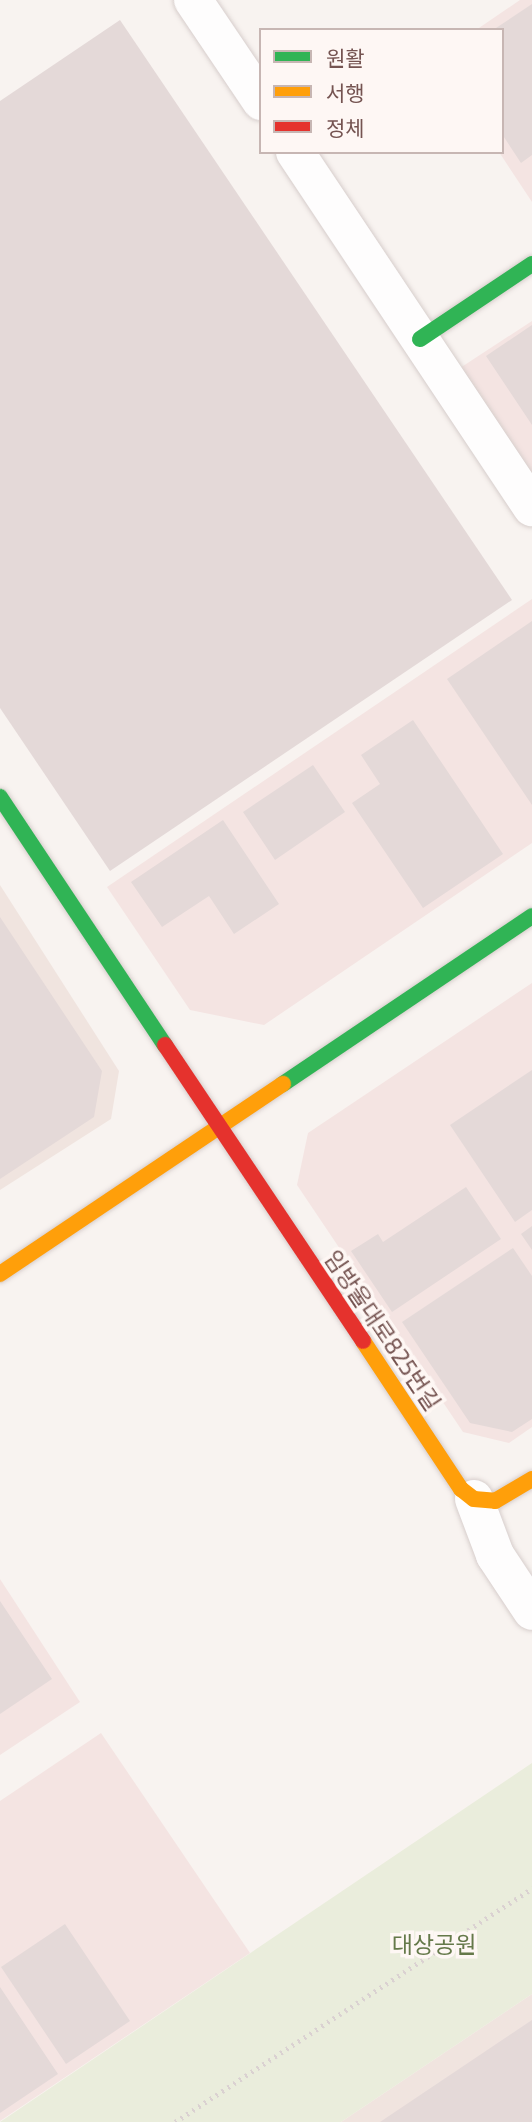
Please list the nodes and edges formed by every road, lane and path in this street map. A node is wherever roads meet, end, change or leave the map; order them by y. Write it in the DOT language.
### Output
graph roads {
  1 [pos="193,0"];
  2 [pos="259,98"];
  3 [pos="296,154"];
  4 [pos="532,264"];
  5 [pos="420,339"];
  6 [pos="532,506"];
  7 [pos="0,797"];
  8 [pos="532,916"];
  9 [pos="222,1128"];
  10 [pos="0,1274"];
  11 [pos="532,1479"];
  12 [pos="474,1499"];
  13 [pos="532,1611"];
  14 [pos="532,1888"];
  15 [pos="175,2122"];
  1 -- 2 [label="street"];
  3 -- 5 [label="street"];
  4 -- 5 [label="street"];
  5 -- 6 [label="street"];
  7 -- 9 [label="street, 임방울대로825번길"];
  8 -- 9 [label="street"];
  9 -- 10 [label="street"];
  9 -- 12 [label="street, 임방울대로825번길"];
  11 -- 12 [label="street"];
  12 -- 13 [label="street"];
  14 -- 15 [label="path"];
}
